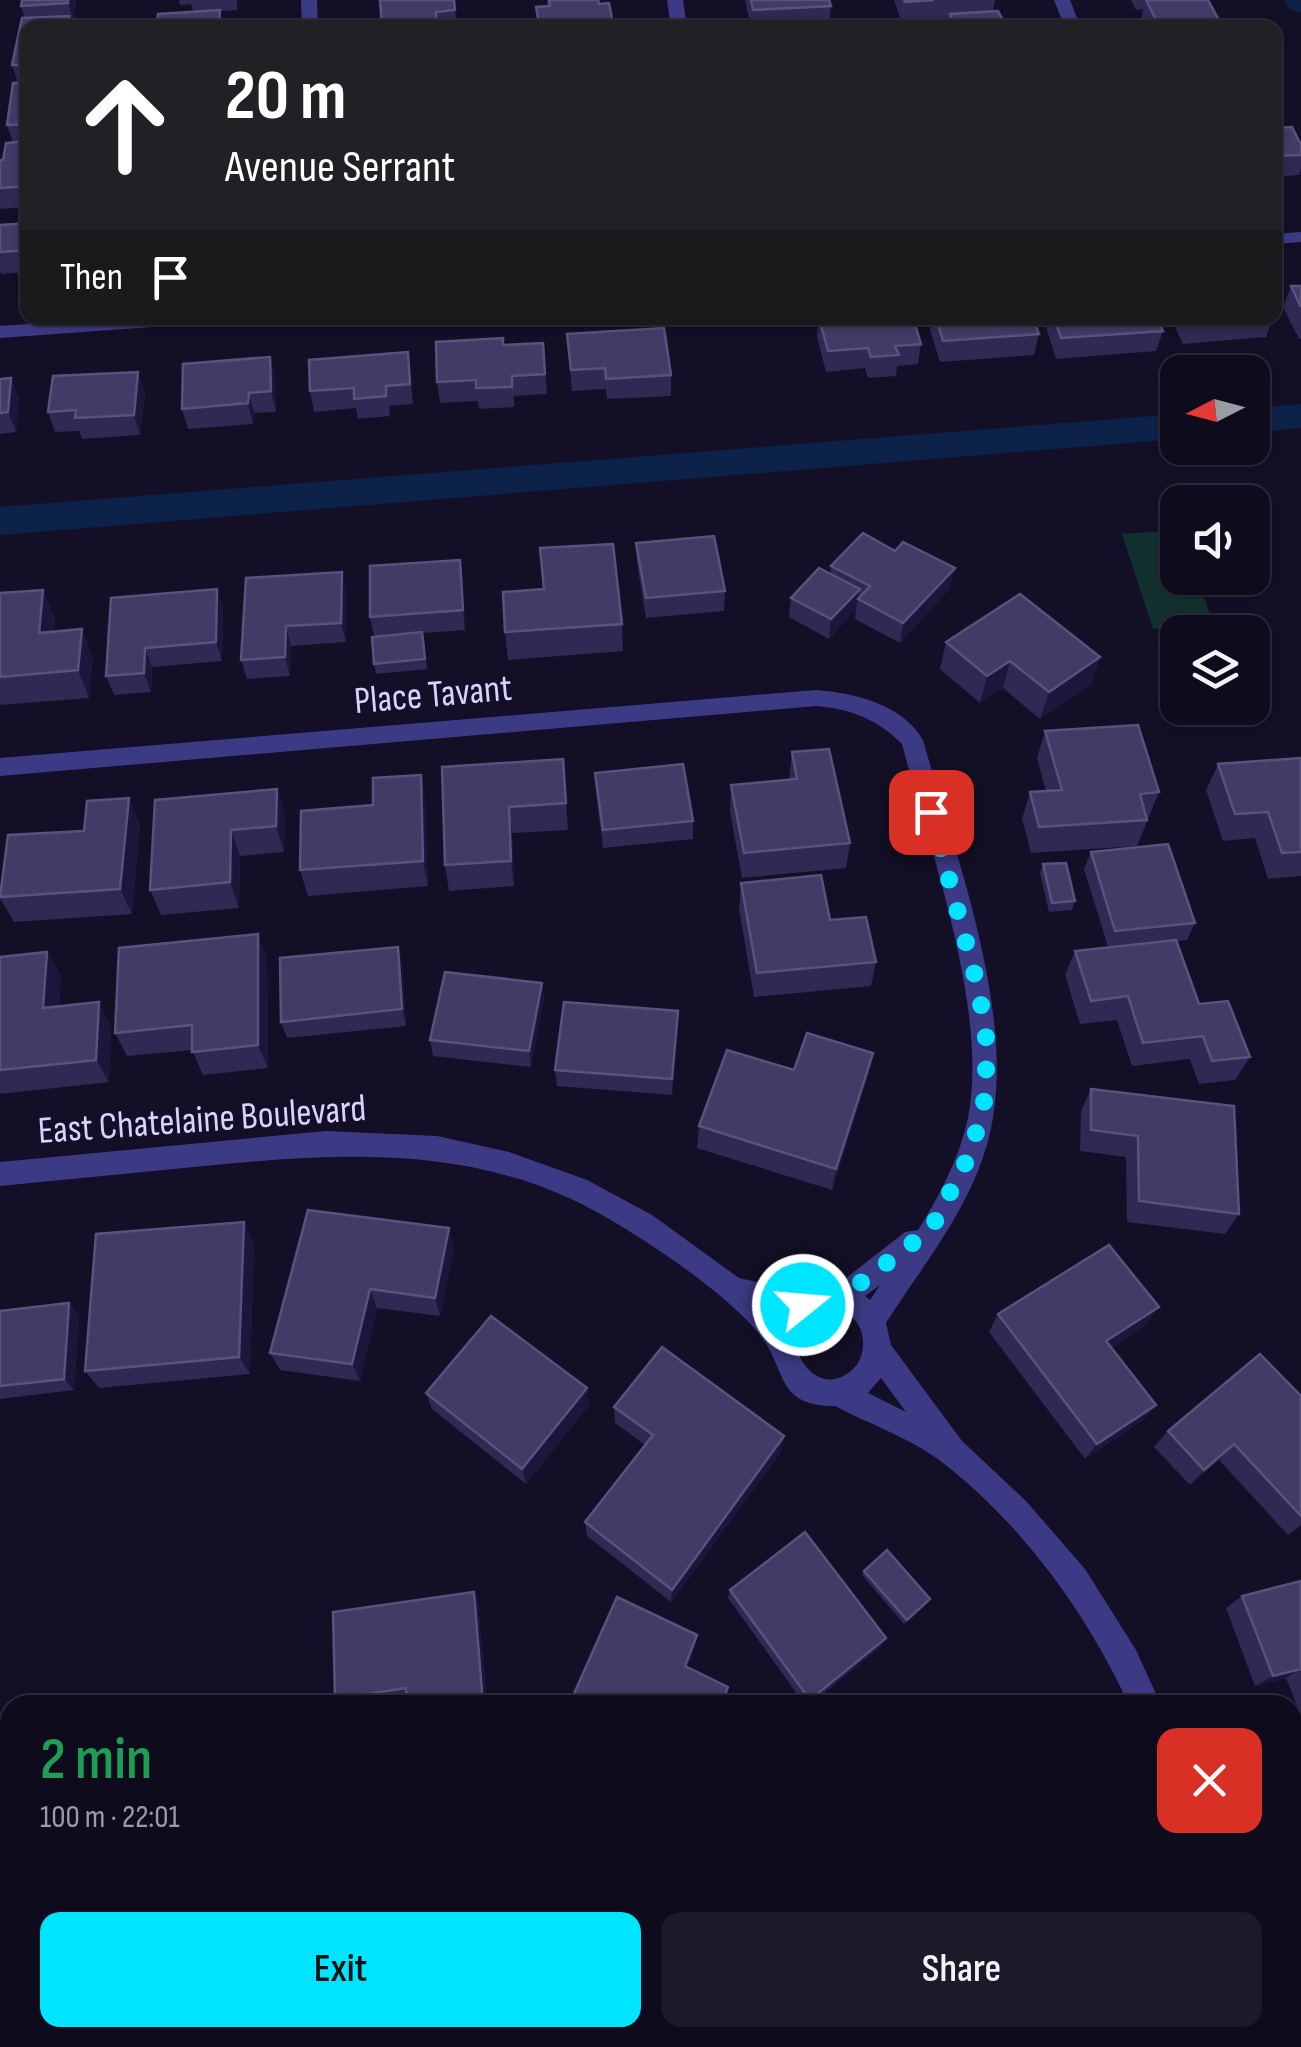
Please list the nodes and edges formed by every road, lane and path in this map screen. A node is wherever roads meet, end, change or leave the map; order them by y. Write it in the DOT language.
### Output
graph roads {
  1 [pos="97,325"];
  2 [pos="0,332"];
  3 [pos="0,767"];
  4 [pos="0,1174"];
  5 [pos="931,1229"];
  6 [pos="734,1290"];
  7 [pos="838,1300"];
  8 [pos="803,1305"];
  9 [pos="871,1322"];
  10 [pos="781,1341"];
  11 [pos="878,1352"];
  12 [pos="836,1392"];
  13 [pos="952,1451"];
  14 [pos="1140,1695"];
  1 -- 2 [label="street"];
  3 -- 5 [label="street, Place Tavant"];
  4 -- 6 [label="street, East Chatelaine Boulevard"];
  5 -- 7 [label="street"];
  5 -- 9 [label="street"];
  6 -- 8 [label="street, East Chatelaine Boulevard"];
  6 -- 10 [label="street, East Chatelaine Boulevard"];
  7 -- 8 [label="street"];
  7 -- 9 [label="street"];
  8 -- 10 [label="street"];
  9 -- 11 [label="street"];
  10 -- 12 [label="street"];
  11 -- 12 [label="street"];
  11 -- 13 [label="street"];
  12 -- 13 [label="street"];
  13 -- 14 [label="street"];
}
